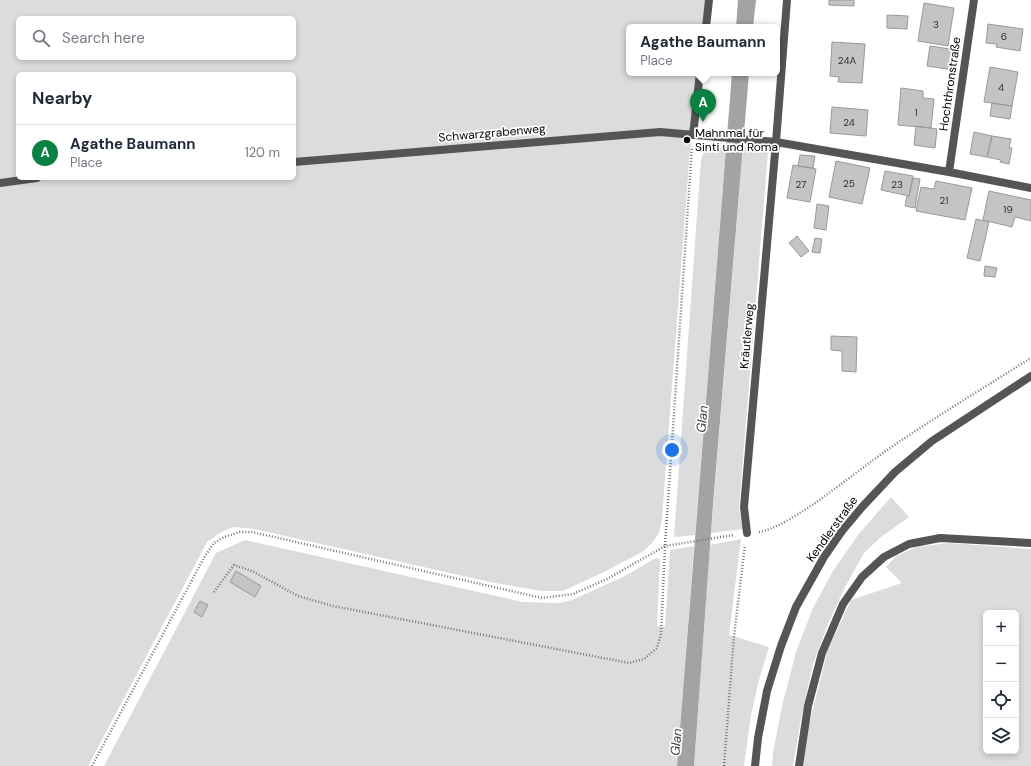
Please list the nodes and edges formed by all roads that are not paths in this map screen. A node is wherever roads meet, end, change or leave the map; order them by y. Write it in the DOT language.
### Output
graph roads {
  1 [pos="709,0"];
  2 [pos="787,0"];
  3 [pos="974,0"];
  4 [pos="706,24"];
  5 [pos="700,76"];
  6 [pos="693,135"];
  7 [pos="776,142"];
  8 [pos="296,162"];
  9 [pos="949,172"];
  10 [pos="22,180"];
  11 [pos="0,183"];
  12 [pos="1031,188"];
  13 [pos="1031,376"];
  14 [pos="747,533"];
  15 [pos="1031,544"];
  16 [pos="755,766"];
  17 [pos="799,766"];
  1 -- 4 [label="street"];
  2 -- 7 [label="street, Kräutlerweg"];
  3 -- 9 [label="street, Hochthronstraße"];
  5 -- 6 [label="street"];
  6 -- 7 [label="street, Schwarzgrabenweg"];
  6 -- 8 [label="street, Schwarzgrabenweg"];
  7 -- 9 [label="street"];
  7 -- 14 [label="street, Kräutlerweg"];
  9 -- 12 [label="street"];
  10 -- 11 [label="street"];
  13 -- 16 [label="street, Kendlerstraße"];
  15 -- 17 [label="street"];
}
